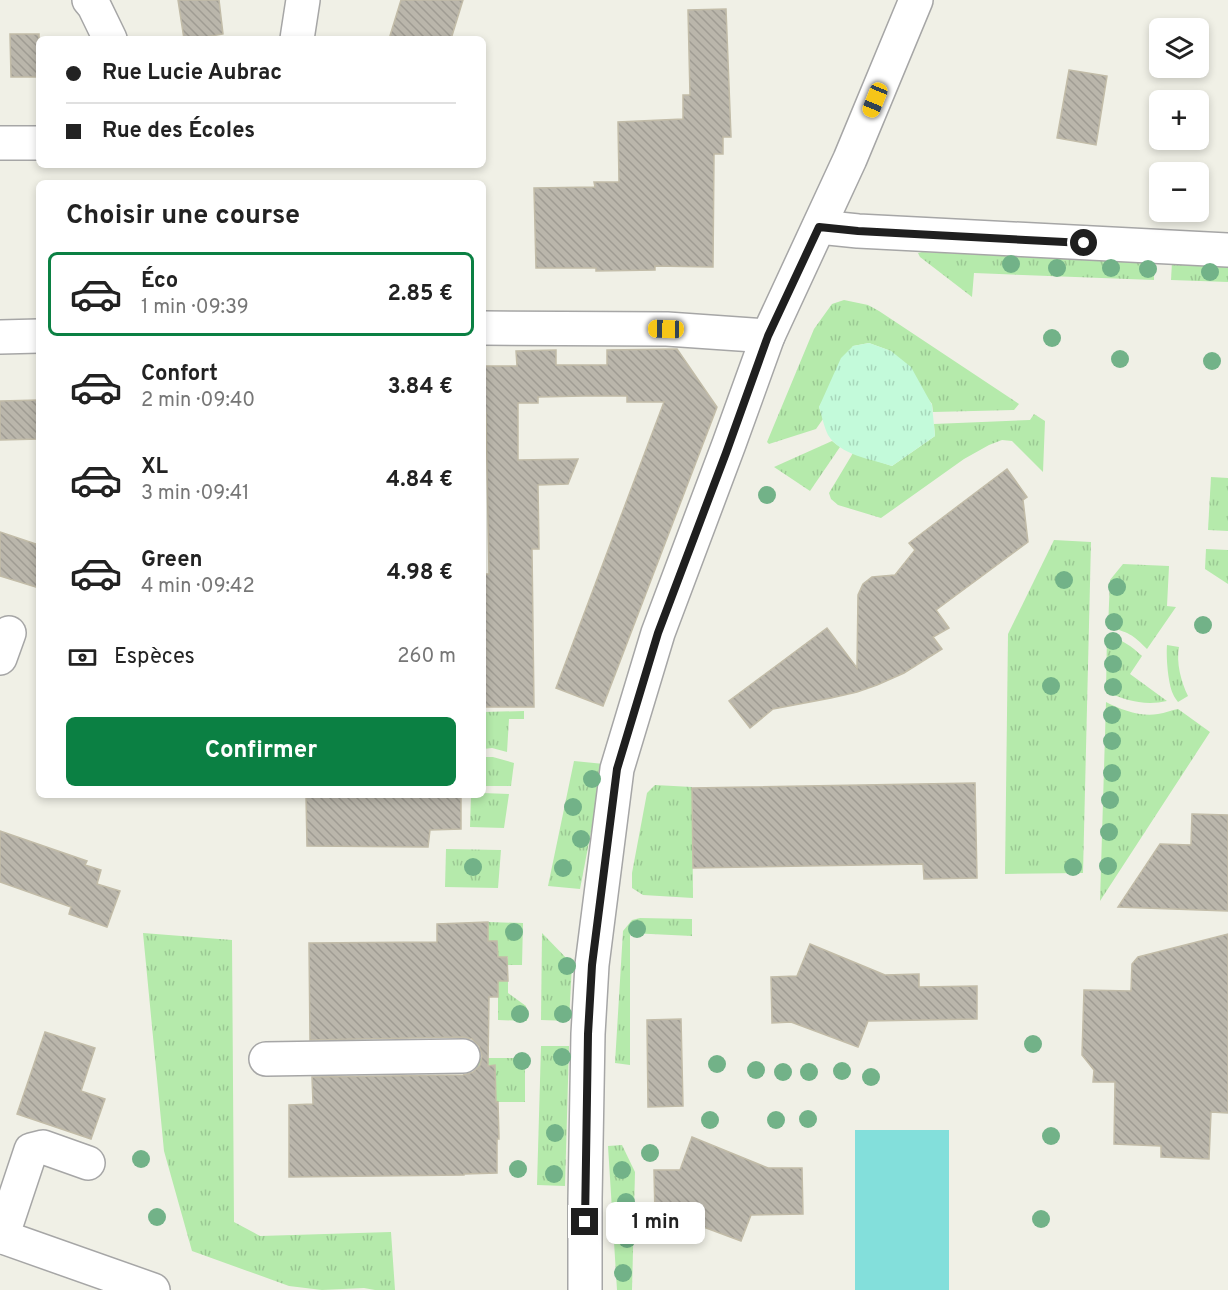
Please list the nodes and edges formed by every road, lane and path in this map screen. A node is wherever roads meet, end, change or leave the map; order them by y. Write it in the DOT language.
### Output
graph roads {
  1 [pos="89,0"];
  2 [pos="303,0"];
  3 [pos="916,0"];
  4 [pos="109,36"];
  5 [pos="297,36"];
  6 [pos="0,143"];
  7 [pos="36,143"];
  8 [pos="819,227"];
  9 [pos="1228,250"];
  10 [pos="486,328"];
  11 [pos="36,336"];
  12 [pos="768,336"];
  13 [pos="0,337"];
  14 [pos="463,1056"];
  15 [pos="266,1059"];
  16 [pos="88,1163"];
  17 [pos="1,1237"];
  18 [pos="153,1290"];
  19 [pos="585,1290"];
  1 -- 4 [label="street"];
  2 -- 5 [label="street"];
  3 -- 8 [label="street"];
  6 -- 7 [label="street"];
  8 -- 9 [label="street"];
  8 -- 12 [label="street"];
  10 -- 12 [label="street"];
  11 -- 13 [label="street"];
  12 -- 19 [label="street"];
  14 -- 15 [label="street"];
  16 -- 17 [label="street"];
  17 -- 18 [label="street"];
}
